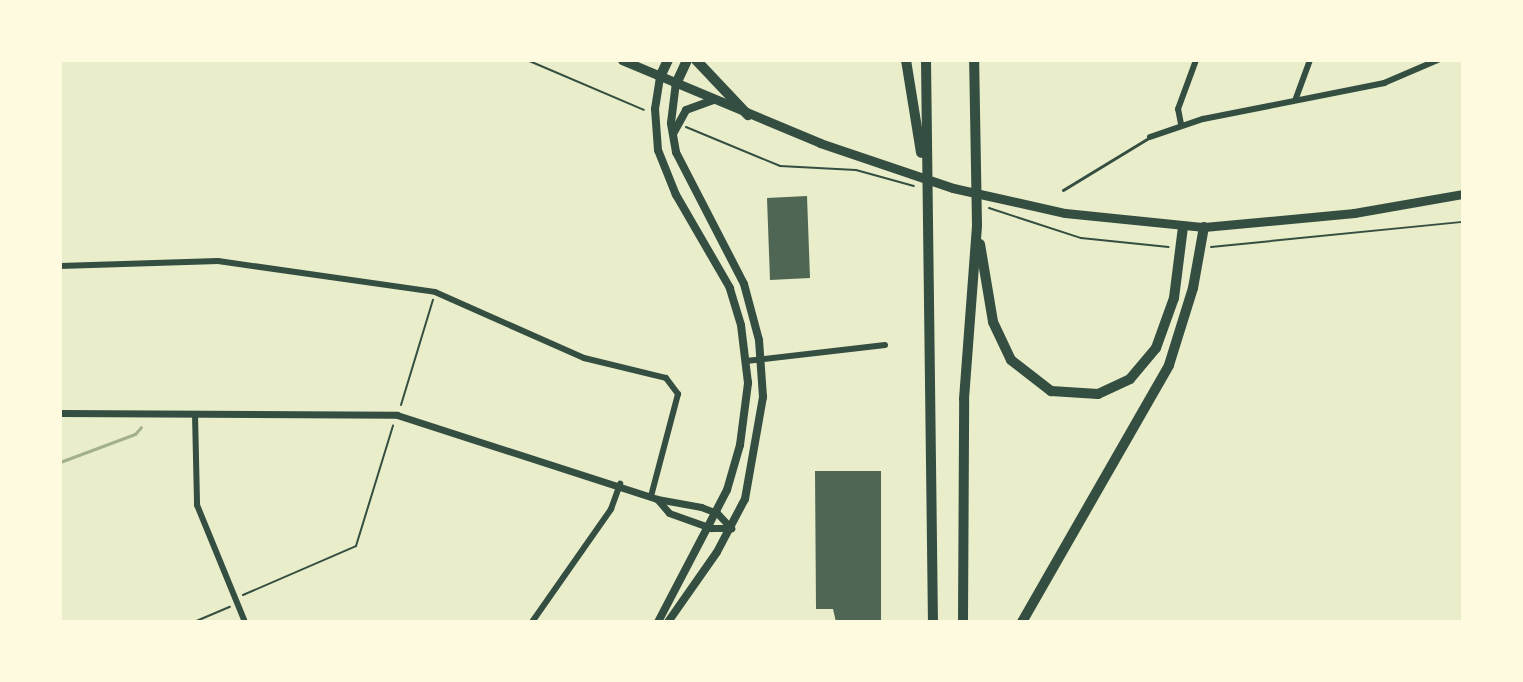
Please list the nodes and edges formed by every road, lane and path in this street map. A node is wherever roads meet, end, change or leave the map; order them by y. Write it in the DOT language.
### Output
graph roads {
  1 [pos="527,60"];
  2 [pos="622,60"];
  3 [pos="668,60"];
  4 [pos="687,60"];
  5 [pos="696,60"];
  6 [pos="906,60"];
  7 [pos="926,60"];
  8 [pos="974,60"];
  9 [pos="1196,60"];
  10 [pos="1310,60"];
  11 [pos="1438,60"];
  12 [pos="660,77"];
  13 [pos="676,84"];
  14 [pos="1296,98"];
  15 [pos="714,100"];
  16 [pos="645,111"];
  17 [pos="748,115"];
  18 [pos="1181,124"];
  19 [pos="685,127"];
  20 [pos="673,137"];
  21 [pos="1150,137"];
  22 [pos="877,175"];
  23 [pos="926,182"];
  24 [pos="1063,190"];
  25 [pos="1463,194"];
  26 [pos="1020,210"];
  27 [pos="1463,222"];
  28 [pos="977,225"];
  29 [pos="1183,227"];
  30 [pos="1204,227"];
  31 [pos="1182,248"];
  32 [pos="1201,248"];
  33 [pos="60,266"];
  34 [pos="435,292"];
  35 [pos="885,345"];
  36 [pos="762,360"];
  37 [pos="746,361"];
  38 [pos="60,413"];
  39 [pos="195,414"];
  40 [pos="397,415"];
  41 [pos="620,484"];
  42 [pos="654,497"];
  43 [pos="717,513"];
  44 [pos="711,528"];
  45 [pos="731,528"];
  46 [pos="235,598"];
  47 [pos="194,622"];
  48 [pos="245,622"];
  49 [pos="532,622"];
  50 [pos="658,622"];
  51 [pos="668,622"];
  52 [pos="933,622"];
  53 [pos="963,622"];
  54 [pos="1022,622"];
  1 -- 16 [label="path"];
  2 -- 12 [label="main road"];
  3 -- 12 [label="highway"];
  4 -- 13 [label="highway"];
  5 -- 17 [label="highway"];
  6 -- 23 [label="highway"];
  7 -- 23 [label="highway"];
  8 -- 28 [label="highway"];
  9 -- 18 [label="street"];
  10 -- 14 [label="street"];
  11 -- 14 [label="street"];
  12 -- 13 [label="main road"];
  12 -- 37 [label="main road"];
  13 -- 15 [label="main road"];
  13 -- 20 [label="main road"];
  14 -- 18 [label="street"];
  15 -- 17 [label="main road"];
  15 -- 20 [label="main road"];
  17 -- 26 [label="main road"];
  18 -- 21 [label="street"];
  19 -- 22 [label="path"];
  20 -- 36 [label="main road"];
  21 -- 24 [label="lane"];
  23 -- 52 [label="highway"];
  25 -- 30 [label="main road"];
  26 -- 29 [label="main road"];
  26 -- 31 [label="path"];
  27 -- 32 [label="path"];
  28 -- 31 [label="highway"];
  28 -- 53 [label="highway"];
  29 -- 30 [label="main road"];
  29 -- 31 [label="highway"];
  30 -- 32 [label="highway"];
  32 -- 54 [label="highway"];
  33 -- 34 [label="street"];
  34 -- 40 [label="path"];
  34 -- 42 [label="street"];
  35 -- 36 [label="street"];
  36 -- 37 [label="street"];
  36 -- 45 [label="main road"];
  37 -- 43 [label="main road"];
  38 -- 39 [label="street"];
  39 -- 40 [label="street"];
  39 -- 46 [label="street"];
  40 -- 41 [label="street"];
  40 -- 46 [label="path"];
  41 -- 42 [label="street"];
  41 -- 49 [label="street"];
  42 -- 43 [label="street"];
  42 -- 44 [label="street"];
  43 -- 44 [label="main road"];
  43 -- 45 [label="street"];
  44 -- 45 [label="street"];
  44 -- 50 [label="main road"];
  45 -- 51 [label="main road"];
  46 -- 47 [label="path"];
  46 -- 48 [label="street"];
}
